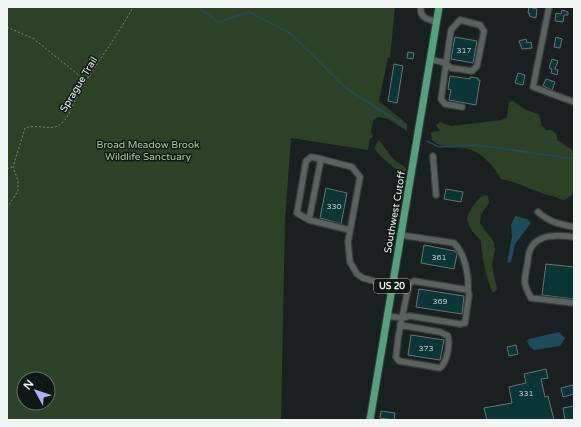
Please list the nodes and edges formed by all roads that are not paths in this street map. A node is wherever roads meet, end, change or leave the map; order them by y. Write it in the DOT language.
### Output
graph roads {
  1 [pos="421,7"];
  2 [pos="438,7"];
  3 [pos="549,7"];
  4 [pos="436,22"];
  5 [pos="430,59"];
  6 [pos="445,63"];
  7 [pos="574,102"];
  8 [pos="462,107"];
  9 [pos="433,156"];
  10 [pos="321,159"];
  11 [pos="436,195"];
  12 [pos="538,212"];
  13 [pos="308,220"];
  14 [pos="574,227"];
  15 [pos="350,230"];
  16 [pos="400,235"];
  17 [pos="574,237"];
  18 [pos="392,286"];
  19 [pos="468,290"];
  20 [pos="574,303"];
  21 [pos="387,316"];
  22 [pos="402,318"];
  23 [pos="400,325"];
  24 [pos="370,420"];
  1 -- 4 [label="street"];
  2 -- 4 [label="main road, Southwest Cutoff / US 20"];
  3 -- 7 [label="street"];
  4 -- 5 [label="main road, Southwest Cutoff / US 20"];
  5 -- 6 [label="street"];
  5 -- 16 [label="main road, Southwest Cutoff / US 20"];
  6 -- 6 [label="street"];
  6 -- 8 [label="street"];
  9 -- 11 [label="street"];
  10 -- 13 [label="street"];
  10 -- 13 [label="street"];
  10 -- 15 [label="street"];
  12 -- 14 [label="street"];
  13 -- 15 [label="street"];
  15 -- 18 [label="street"];
  16 -- 18 [label="main road, Southwest Cutoff / US 20"];
  16 -- 19 [label="street"];
  17 -- 20 [label="street"];
  18 -- 21 [label="main road, Southwest Cutoff / US 20"];
  19 -- 22 [label="street"];
  19 -- 22 [label="street"];
  21 -- 22 [label="street"];
  21 -- 24 [label="main road, Southwest Cutoff / US 20"];
  22 -- 23 [label="street"];
  23 -- 23 [label="street"];
}
